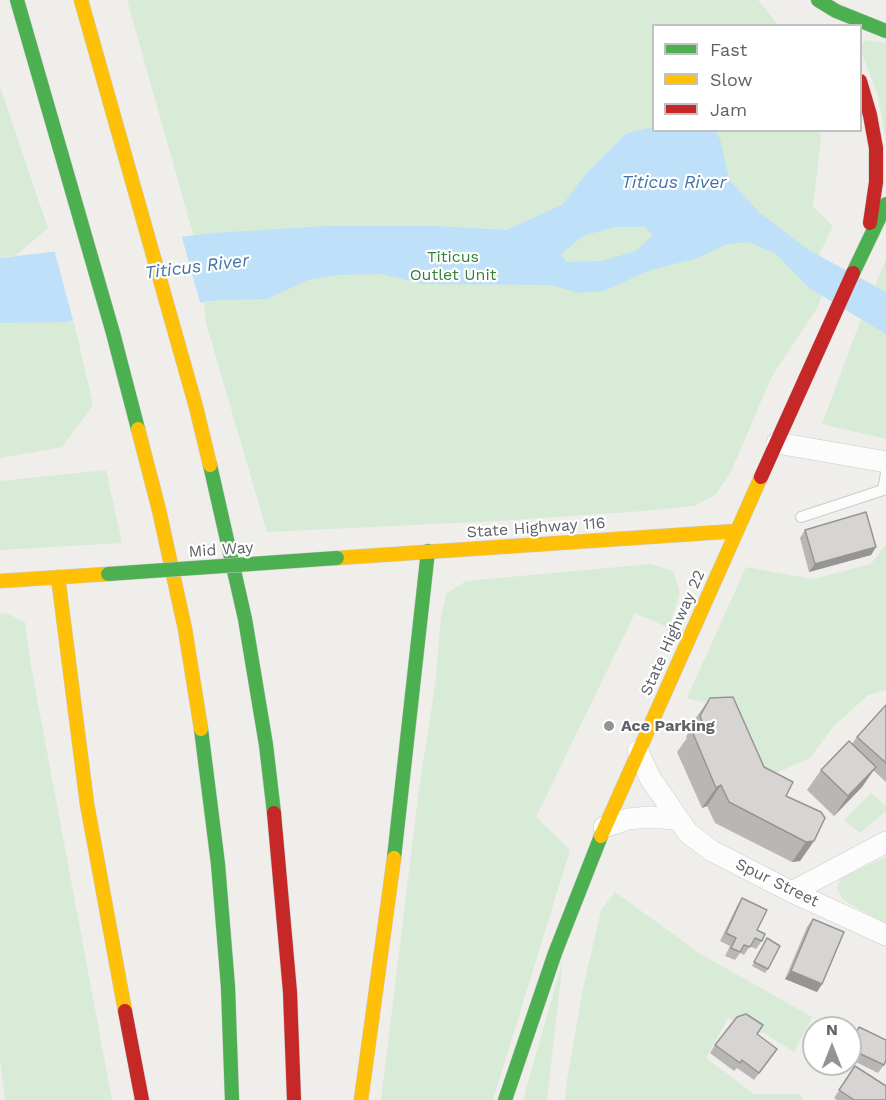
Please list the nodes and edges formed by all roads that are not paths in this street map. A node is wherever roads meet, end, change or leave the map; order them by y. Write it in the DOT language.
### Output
graph roads {
  1 [pos="18,0"];
  2 [pos="81,0"];
  3 [pos="814,0"];
  4 [pos="819,0"];
  5 [pos="832,24"];
  6 [pos="886,31"];
  7 [pos="862,85"];
  8 [pos="886,204"];
  9 [pos="861,254"];
  10 [pos="777,443"];
  11 [pos="886,462"];
  12 [pos="886,473"];
  13 [pos="801,517"];
  14 [pos="737,531"];
  15 [pos="428,551"];
  16 [pos="337,558"];
  17 [pos="58,577"];
  18 [pos="0,581"];
  19 [pos="638,751"];
  20 [pos="676,819"];
  21 [pos="604,827"];
  22 [pos="886,842"];
  23 [pos="792,892"];
  24 [pos="886,935"];
  25 [pos="142,1100"];
  26 [pos="232,1100"];
  27 [pos="294,1100"];
  28 [pos="361,1100"];
  29 [pos="505,1100"];
  1 -- 26 [label="main road"];
  2 -- 27 [label="main road"];
  3 -- 5 [label="main road"];
  4 -- 6 [label="main road"];
  7 -- 9 [label="main road"];
  8 -- 9 [label="main road"];
  9 -- 10 [label="main road, State Highway 22"];
  10 -- 11 [label="street"];
  10 -- 14 [label="main road, State Highway 22"];
  12 -- 13 [label="lane"];
  14 -- 15 [label="main road, State Highway 116"];
  14 -- 19 [label="main road, State Highway 22"];
  15 -- 16 [label="main road, State Highway 116"];
  15 -- 28 [label="main road"];
  16 -- 17 [label="main road, Mid Way, bridge"];
  17 -- 18 [label="main road, Mid Way"];
  17 -- 25 [label="main road"];
  19 -- 20 [label="street, Spur Street"];
  19 -- 21 [label="main road, State Highway 22"];
  20 -- 21 [label="street"];
  20 -- 23 [label="street, Spur Street"];
  21 -- 29 [label="main road, State Highway 22"];
  22 -- 23 [label="street"];
  23 -- 24 [label="street, Spur Street"];
}
